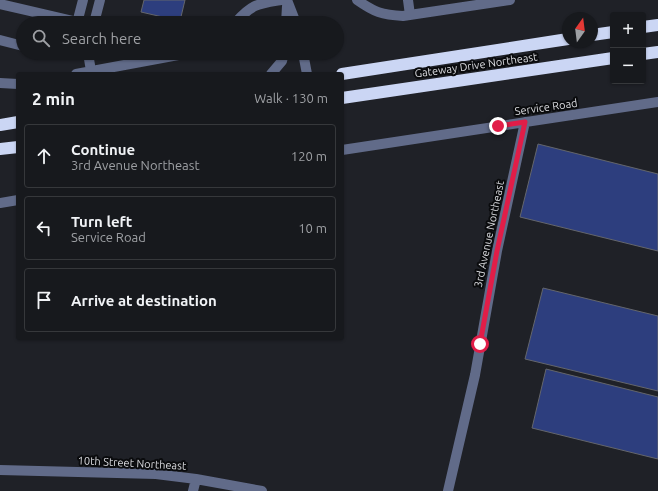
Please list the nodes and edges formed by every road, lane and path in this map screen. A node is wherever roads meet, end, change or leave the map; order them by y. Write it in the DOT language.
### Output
graph roads {
  1 [pos="83,0"];
  2 [pos="100,0"];
  3 [pos="281,0"];
  4 [pos="287,0"];
  5 [pos="357,0"];
  6 [pos="408,0"];
  7 [pos="510,0"];
  8 [pos="495,1"];
  9 [pos="0,4"];
  10 [pos="461,4"];
  11 [pos="410,15"];
  12 [pos="50,16"];
  13 [pos="80,16"];
  14 [pos="96,16"];
  15 [pos="242,16"];
  16 [pos="286,16"];
  17 [pos="293,16"];
  18 [pos="658,25"];
  19 [pos="646,27"];
  20 [pos="610,32"];
  21 [pos="598,34"];
  22 [pos="0,40"];
  23 [pos="562,40"];
  24 [pos="16,44"];
  25 [pos="658,52"];
  26 [pos="646,54"];
  27 [pos="610,58"];
  28 [pos="90,60"];
  29 [pos="151,60"];
  30 [pos="282,60"];
  31 [pos="304,60"];
  32 [pos="92,71"];
  33 [pos="87,72"];
  34 [pos="273,72"];
  35 [pos="306,72"];
  36 [pos="344,74"];
  37 [pos="0,84"];
  38 [pos="16,84"];
  39 [pos="344,98"];
  40 [pos="658,102"];
  41 [pos="16,122"];
  42 [pos="525,122"];
  43 [pos="0,125"];
  44 [pos="16,147"];
  45 [pos="0,149"];
  46 [pos="344,150"];
  47 [pos="16,200"];
  48 [pos="0,203"];
  49 [pos="0,470"];
  50 [pos="196,479"];
  51 [pos="193,491"];
  52 [pos="262,491"];
  53 [pos="448,491"];
  1 -- 13 [label="street"];
  2 -- 14 [label="street"];
  3 -- 15 [label="street"];
  4 -- 16 [label="street"];
  4 -- 17 [label="street"];
  5 -- 11 [label="street"];
  6 -- 11 [label="street"];
  7 -- 8 [label="street"];
  8 -- 10 [label="street"];
  9 -- 12 [label="street"];
  10 -- 11 [label="street"];
  18 -- 19 [label="highway"];
  20 -- 21 [label="highway"];
  22 -- 24 [label="street"];
  23 -- 36 [label="highway, Gateway Drive Northeast"];
  25 -- 26 [label="highway"];
  27 -- 39 [label="highway, Gateway Drive Northeast"];
  28 -- 32 [label="street"];
  29 -- 32 [label="street"];
  30 -- 34 [label="street"];
  31 -- 35 [label="street"];
  32 -- 33 [label="street"];
  37 -- 38 [label="street"];
  40 -- 42 [label="street, Service Road"];
  41 -- 43 [label="highway"];
  42 -- 46 [label="street, Service Road"];
  42 -- 53 [label="street, 3rd Avenue Northeast"];
  44 -- 45 [label="highway"];
  47 -- 48 [label="street"];
  49 -- 50 [label="street, 10th Street Northeast"];
  50 -- 51 [label="street"];
  50 -- 52 [label="street, 10th Street Northeast"];
}
